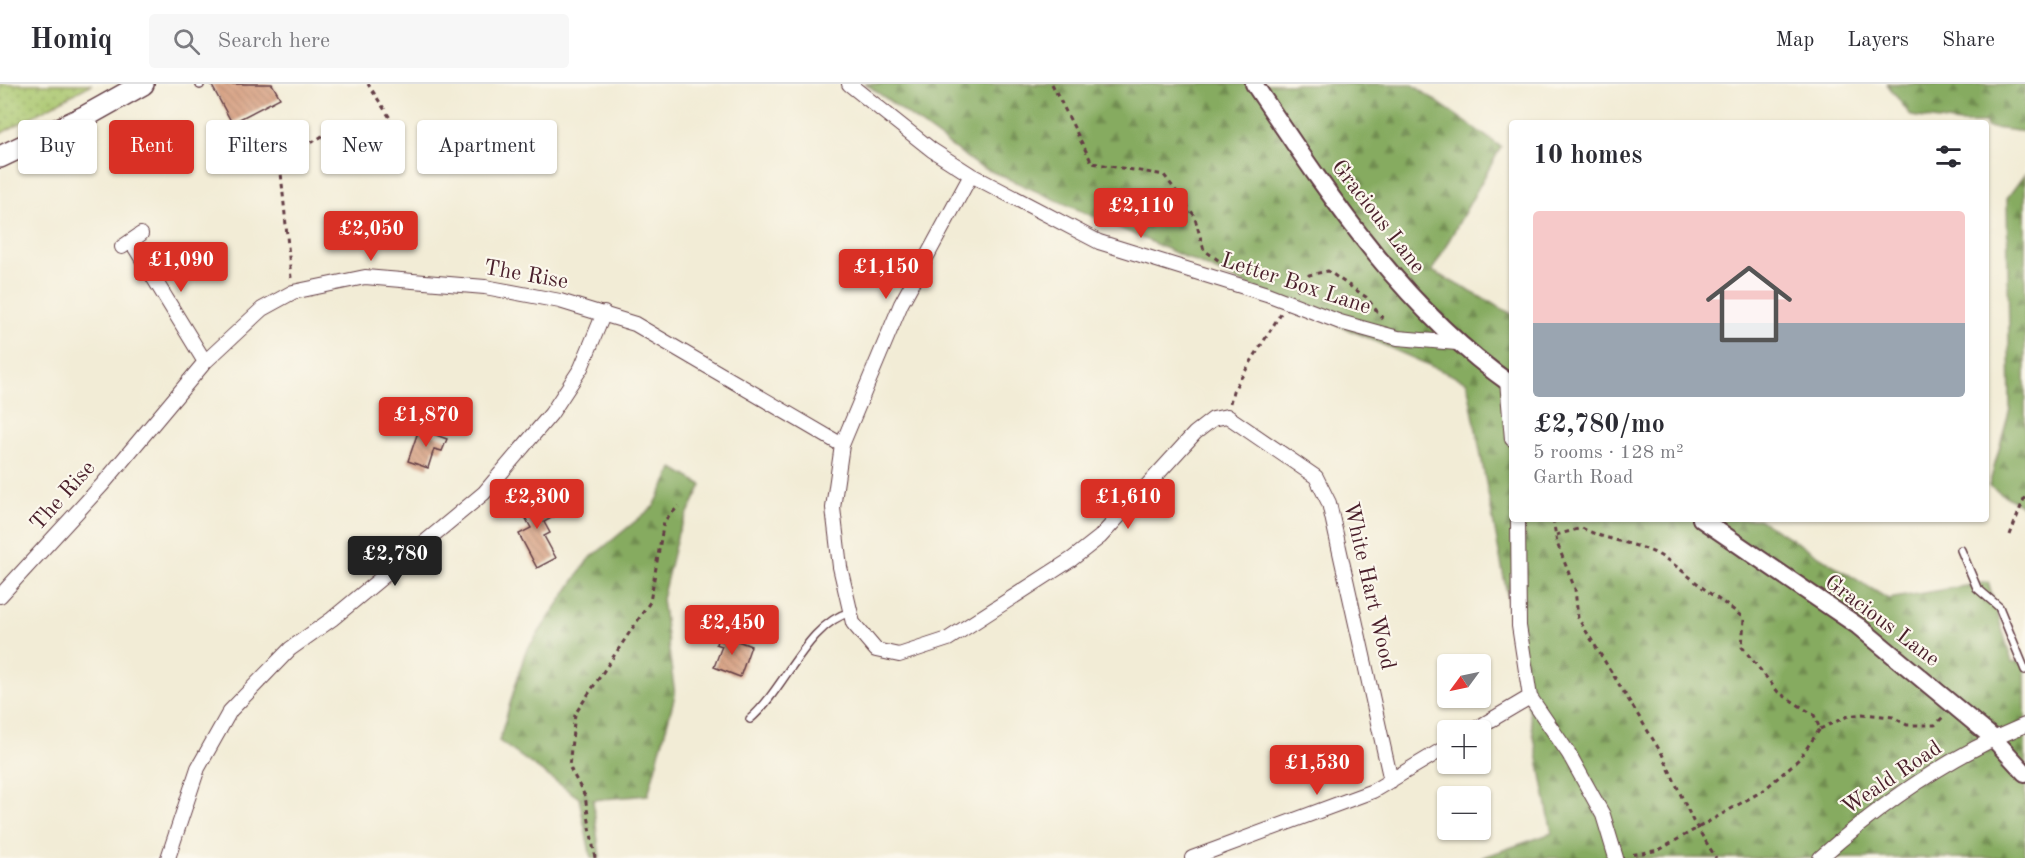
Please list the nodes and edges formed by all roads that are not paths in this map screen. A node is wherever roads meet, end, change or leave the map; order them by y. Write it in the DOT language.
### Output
graph roads {
  1 [pos="143,84"];
  2 [pos="849,84"];
  3 [pos="1254,84"];
  4 [pos="0,157"];
  5 [pos="971,175"];
  6 [pos="131,240"];
  7 [pos="604,313"];
  8 [pos="1457,343"];
  9 [pos="205,362"];
  10 [pos="1509,383"];
  11 [pos="842,445"];
  12 [pos="1518,522"];
  13 [pos="1705,522"];
  14 [pos="1961,550"];
  15 [pos="0,596"];
  16 [pos="851,612"];
  17 [pos="2025,670"];
  18 [pos="1530,697"];
  19 [pos="750,719"];
  20 [pos="1491,720"];
  21 [pos="2025,725"];
  22 [pos="1993,738"];
  23 [pos="1437,753"];
  24 [pos="2025,773"];
  25 [pos="1391,781"];
  26 [pos="168,858"];
  27 [pos="1192,858"];
  28 [pos="1616,858"];
  29 [pos="1820,858"];
  1 -- 4 [label="main road"];
  2 -- 5 [label="street, Letter Box Lane"];
  3 -- 8 [label="street, Gracious Lane"];
  5 -- 8 [label="street, Letter Box Lane"];
  5 -- 11 [label="street"];
  6 -- 9 [label="street"];
  7 -- 9 [label="street, The Rise"];
  7 -- 11 [label="street, The Rise"];
  7 -- 26 [label="street"];
  8 -- 10 [label="street, Gracious Lane"];
  9 -- 15 [label="street, The Rise"];
  11 -- 16 [label="street"];
  12 -- 18 [label="street"];
  13 -- 22 [label="street, Gracious Lane"];
  14 -- 17 [label="lane"];
  16 -- 19 [label="lane"];
  16 -- 25 [label="street, White Hart Wood"];
  18 -- 20 [label="street"];
  18 -- 28 [label="street"];
  21 -- 22 [label="street, Weald Road"];
  22 -- 24 [label="street, Gracious Lane"];
  22 -- 29 [label="street, Weald Road"];
  23 -- 25 [label="street"];
  25 -- 27 [label="street"];
}
